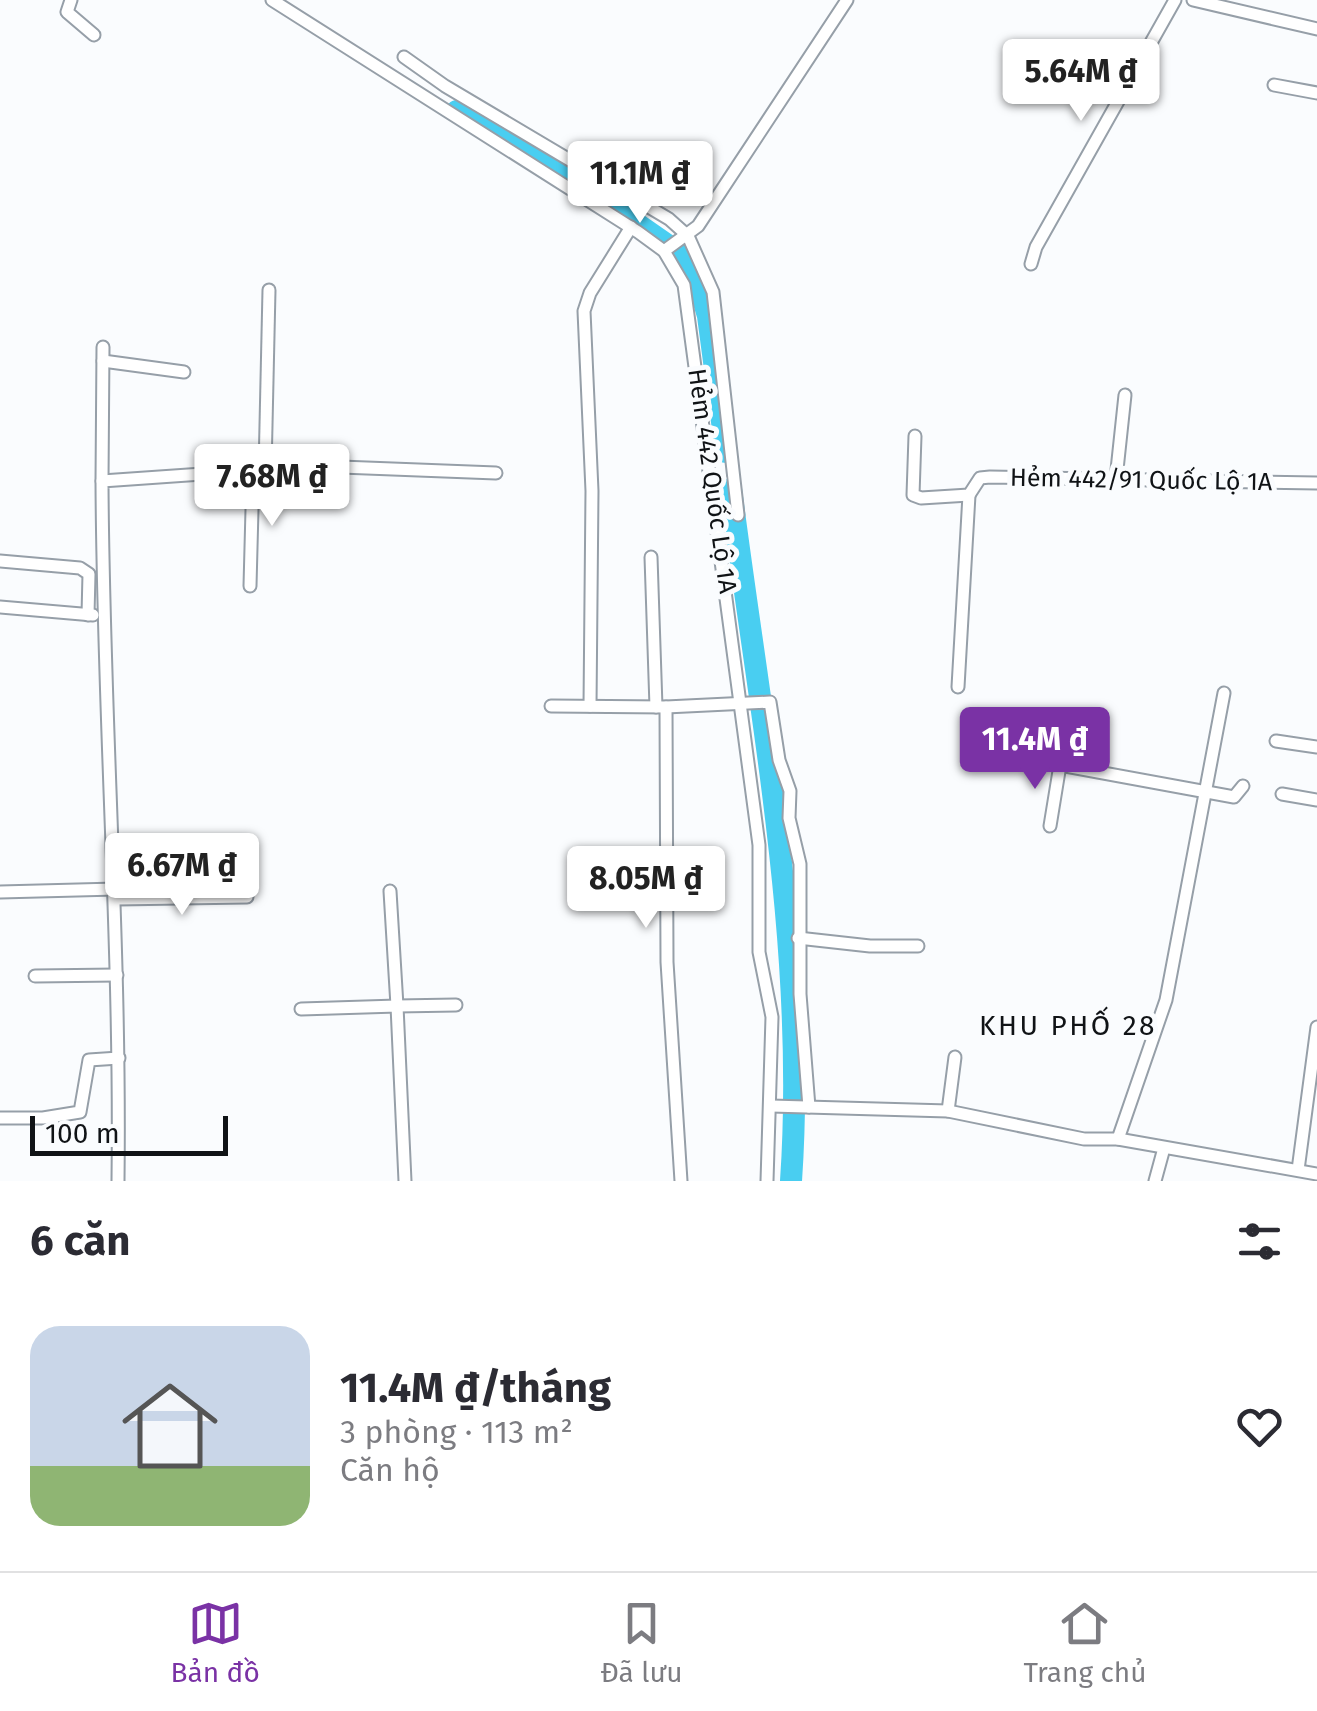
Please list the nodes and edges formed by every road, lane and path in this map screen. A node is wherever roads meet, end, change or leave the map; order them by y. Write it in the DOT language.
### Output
graph roads {
  1 [pos="72,0"];
  2 [pos="272,0"];
  3 [pos="847,0"];
  4 [pos="1175,0"];
  5 [pos="1193,0"];
  6 [pos="1317,29"];
  7 [pos="94,35"];
  8 [pos="404,57"];
  9 [pos="1274,85"];
  10 [pos="1317,93"];
  11 [pos="631,227"];
  12 [pos="688,236"];
  13 [pos="669,248"];
  14 [pos="1031,264"];
  15 [pos="269,290"];
  16 [pos="184,372"];
  17 [pos="1125,395"];
  18 [pos="916,436"];
  19 [pos="259,471"];
  20 [pos="496,473"];
  21 [pos="1116,479"];
  22 [pos="102,481"];
  23 [pos="1317,483"];
  24 [pos="969,495"];
  25 [pos="738,514"];
  26 [pos="652,557"];
  27 [pos="0,561"];
  28 [pos="250,586"];
  29 [pos="0,607"];
  30 [pos="88,614"];
  31 [pos="102,616"];
  32 [pos="958,687"];
  33 [pos="1224,694"];
  34 [pos="744,701"];
  35 [pos="551,706"];
  36 [pos="590,706"];
  37 [pos="661,707"];
  38 [pos="1276,741"];
  39 [pos="1317,747"];
  40 [pos="1243,786"];
  41 [pos="1204,793"];
  42 [pos="1282,794"];
  43 [pos="1317,800"];
  44 [pos="1050,826"];
  45 [pos="390,891"];
  46 [pos="0,892"];
  47 [pos="116,894"];
  48 [pos="247,896"];
  49 [pos="798,938"];
  50 [pos="918,946"];
  51 [pos="117,975"];
  52 [pos="35,976"];
  53 [pos="456,1005"];
  54 [pos="396,1006"];
  55 [pos="301,1009"];
  56 [pos="1317,1027"];
  57 [pos="955,1057"];
  58 [pos="119,1058"];
  59 [pos="776,1106"];
  60 [pos="805,1106"];
  61 [pos="948,1111"];
  62 [pos="0,1118"];
  63 [pos="1118,1140"];
  64 [pos="1164,1148"];
  65 [pos="1290,1173"];
  66 [pos="1317,1174"];
  67 [pos="118,1181"];
  68 [pos="405,1181"];
  69 [pos="681,1181"];
  70 [pos="767,1181"];
  71 [pos="1155,1181"];
  1 -- 7 [label="street"];
  2 -- 11 [label="street, Hẻm 442 Quốc Lộ 1A"];
  3 -- 12 [label="street"];
  4 -- 14 [label="street"];
  5 -- 6 [label="street"];
  8 -- 12 [label="street"];
  9 -- 10 [label="street"];
  11 -- 13 [label="street, Hẻm 442 Quốc Lộ 1A"];
  11 -- 36 [label="street"];
  12 -- 13 [label="street"];
  12 -- 25 [label="street"];
  13 -- 34 [label="street, Hẻm 442 Quốc Lộ 1A"];
  15 -- 19 [label="street"];
  16 -- 22 [label="street"];
  17 -- 21 [label="street"];
  18 -- 24 [label="street, Hẻm 442/91 Quốc Lộ 1A"];
  19 -- 20 [label="street"];
  19 -- 22 [label="street"];
  19 -- 28 [label="street"];
  21 -- 23 [label="street, Hẻm 442/91 Quốc Lộ 1A"];
  21 -- 24 [label="street, Hẻm 442/91 Quốc Lộ 1A"];
  22 -- 31 [label="street"];
  24 -- 32 [label="street"];
  26 -- 37 [label="street"];
  27 -- 30 [label="street"];
  29 -- 30 [label="street"];
  30 -- 31 [label="street"];
  31 -- 47 [label="street"];
  33 -- 41 [label="street"];
  34 -- 37 [label="street"];
  34 -- 49 [label="street"];
  34 -- 59 [label="street, Hẻm 442 Quốc Lộ 1A"];
  35 -- 36 [label="street"];
  36 -- 37 [label="street"];
  37 -- 69 [label="street"];
  38 -- 39 [label="street"];
  40 -- 41 [label="street"];
  41 -- 44 [label="street"];
  41 -- 63 [label="street"];
  42 -- 43 [label="street"];
  45 -- 54 [label="street"];
  46 -- 47 [label="street"];
  47 -- 48 [label="street"];
  47 -- 51 [label="street"];
  49 -- 50 [label="street"];
  49 -- 60 [label="street"];
  51 -- 52 [label="street"];
  51 -- 58 [label="street"];
  53 -- 54 [label="street"];
  54 -- 55 [label="street"];
  54 -- 68 [label="street"];
  56 -- 65 [label="street"];
  57 -- 61 [label="street"];
  58 -- 62 [label="street"];
  58 -- 67 [label="street"];
  59 -- 60 [label="street"];
  59 -- 70 [label="street, Hẻm 442 Quốc Lộ 1A"];
  60 -- 61 [label="street"];
  61 -- 63 [label="street"];
  63 -- 64 [label="street"];
  64 -- 65 [label="street"];
  64 -- 71 [label="street"];
  65 -- 66 [label="street"];
}
